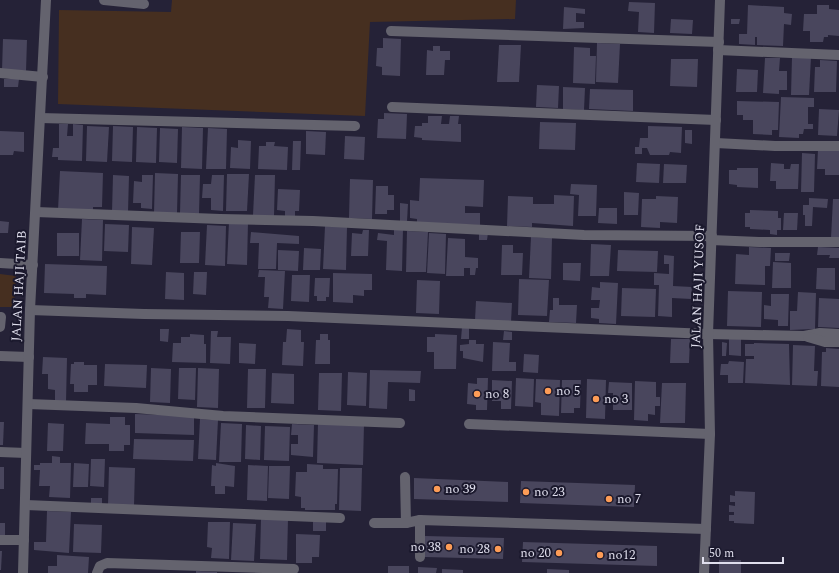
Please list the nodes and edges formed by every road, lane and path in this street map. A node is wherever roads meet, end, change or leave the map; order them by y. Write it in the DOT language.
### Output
graph roads {
  1 [pos="46,0"];
  2 [pos="104,0"];
  3 [pos="720,0"];
  4 [pos="144,4"];
  5 [pos="390,31"];
  6 [pos="719,46"];
  7 [pos="839,55"];
  8 [pos="0,73"];
  9 [pos="43,77"];
  10 [pos="392,107"];
  11 [pos="40,118"];
  12 [pos="716,120"];
  13 [pos="355,126"];
  14 [pos="716,143"];
  15 [pos="839,146"];
  16 [pos="36,212"];
  17 [pos="712,238"];
  18 [pos="839,242"];
  19 [pos="0,263"];
  20 [pos="34,265"];
  21 [pos="30,310"];
  22 [pos="708,334"];
  23 [pos="839,334"];
  24 [pos="804,336"];
  25 [pos="839,342"];
  26 [pos="0,356"];
  27 [pos="29,357"];
  28 [pos="28,404"];
  29 [pos="400,423"];
  30 [pos="469,424"];
  31 [pos="710,434"];
  32 [pos="0,452"];
  33 [pos="26,453"];
  34 [pos="404,477"];
  35 [pos="26,506"];
  36 [pos="340,518"];
  37 [pos="420,520"];
  38 [pos="374,523"];
  39 [pos="406,523"];
  40 [pos="706,529"];
  41 [pos="0,540"];
  42 [pos="24,540"];
  43 [pos="420,557"];
  44 [pos="294,569"];
  45 [pos="23,573"];
  46 [pos="97,573"];
  47 [pos="704,573"];
  1 -- 9 [label="street, JALAN HAJI TAIB"];
  2 -- 4 [label="street"];
  3 -- 6 [label="street, JALAN HAJI YUSOF"];
  5 -- 6 [label="street"];
  6 -- 7 [label="street"];
  6 -- 12 [label="street, JALAN HAJI YUSOF"];
  8 -- 9 [label="street"];
  9 -- 11 [label="street, JALAN HAJI TAIB"];
  10 -- 12 [label="street"];
  11 -- 13 [label="street"];
  11 -- 16 [label="street, JALAN HAJI TAIB"];
  12 -- 14 [label="street, JALAN HAJI YUSOF"];
  14 -- 15 [label="street"];
  14 -- 17 [label="street, JALAN HAJI YUSOF"];
  16 -- 17 [label="street"];
  16 -- 20 [label="street, JALAN HAJI TAIB"];
  17 -- 18 [label="street"];
  17 -- 22 [label="street, JALAN HAJI YUSOF"];
  19 -- 20 [label="street"];
  20 -- 21 [label="street, JALAN HAJI TAIB"];
  21 -- 22 [label="street"];
  21 -- 27 [label="street, JALAN HAJI TAIB"];
  22 -- 24 [label="street"];
  22 -- 31 [label="street, JALAN HAJI YUSOF"];
  23 -- 24 [label="street"];
  24 -- 25 [label="street"];
  26 -- 27 [label="street"];
  27 -- 28 [label="street, JALAN HAJI TAIB"];
  28 -- 29 [label="street"];
  28 -- 33 [label="street, JALAN HAJI TAIB"];
  30 -- 31 [label="street"];
  31 -- 40 [label="street, JALAN HAJI YUSOF"];
  32 -- 33 [label="street"];
  33 -- 35 [label="street, JALAN HAJI TAIB"];
  34 -- 39 [label="street"];
  35 -- 36 [label="street"];
  35 -- 42 [label="street, JALAN HAJI TAIB"];
  37 -- 39 [label="street"];
  37 -- 40 [label="street"];
  37 -- 43 [label="street"];
  38 -- 39 [label="street"];
  40 -- 47 [label="street, JALAN HAJI YUSOF"];
  41 -- 42 [label="street"];
  42 -- 45 [label="street, JALAN HAJI TAIB"];
  44 -- 46 [label="street"];
}
